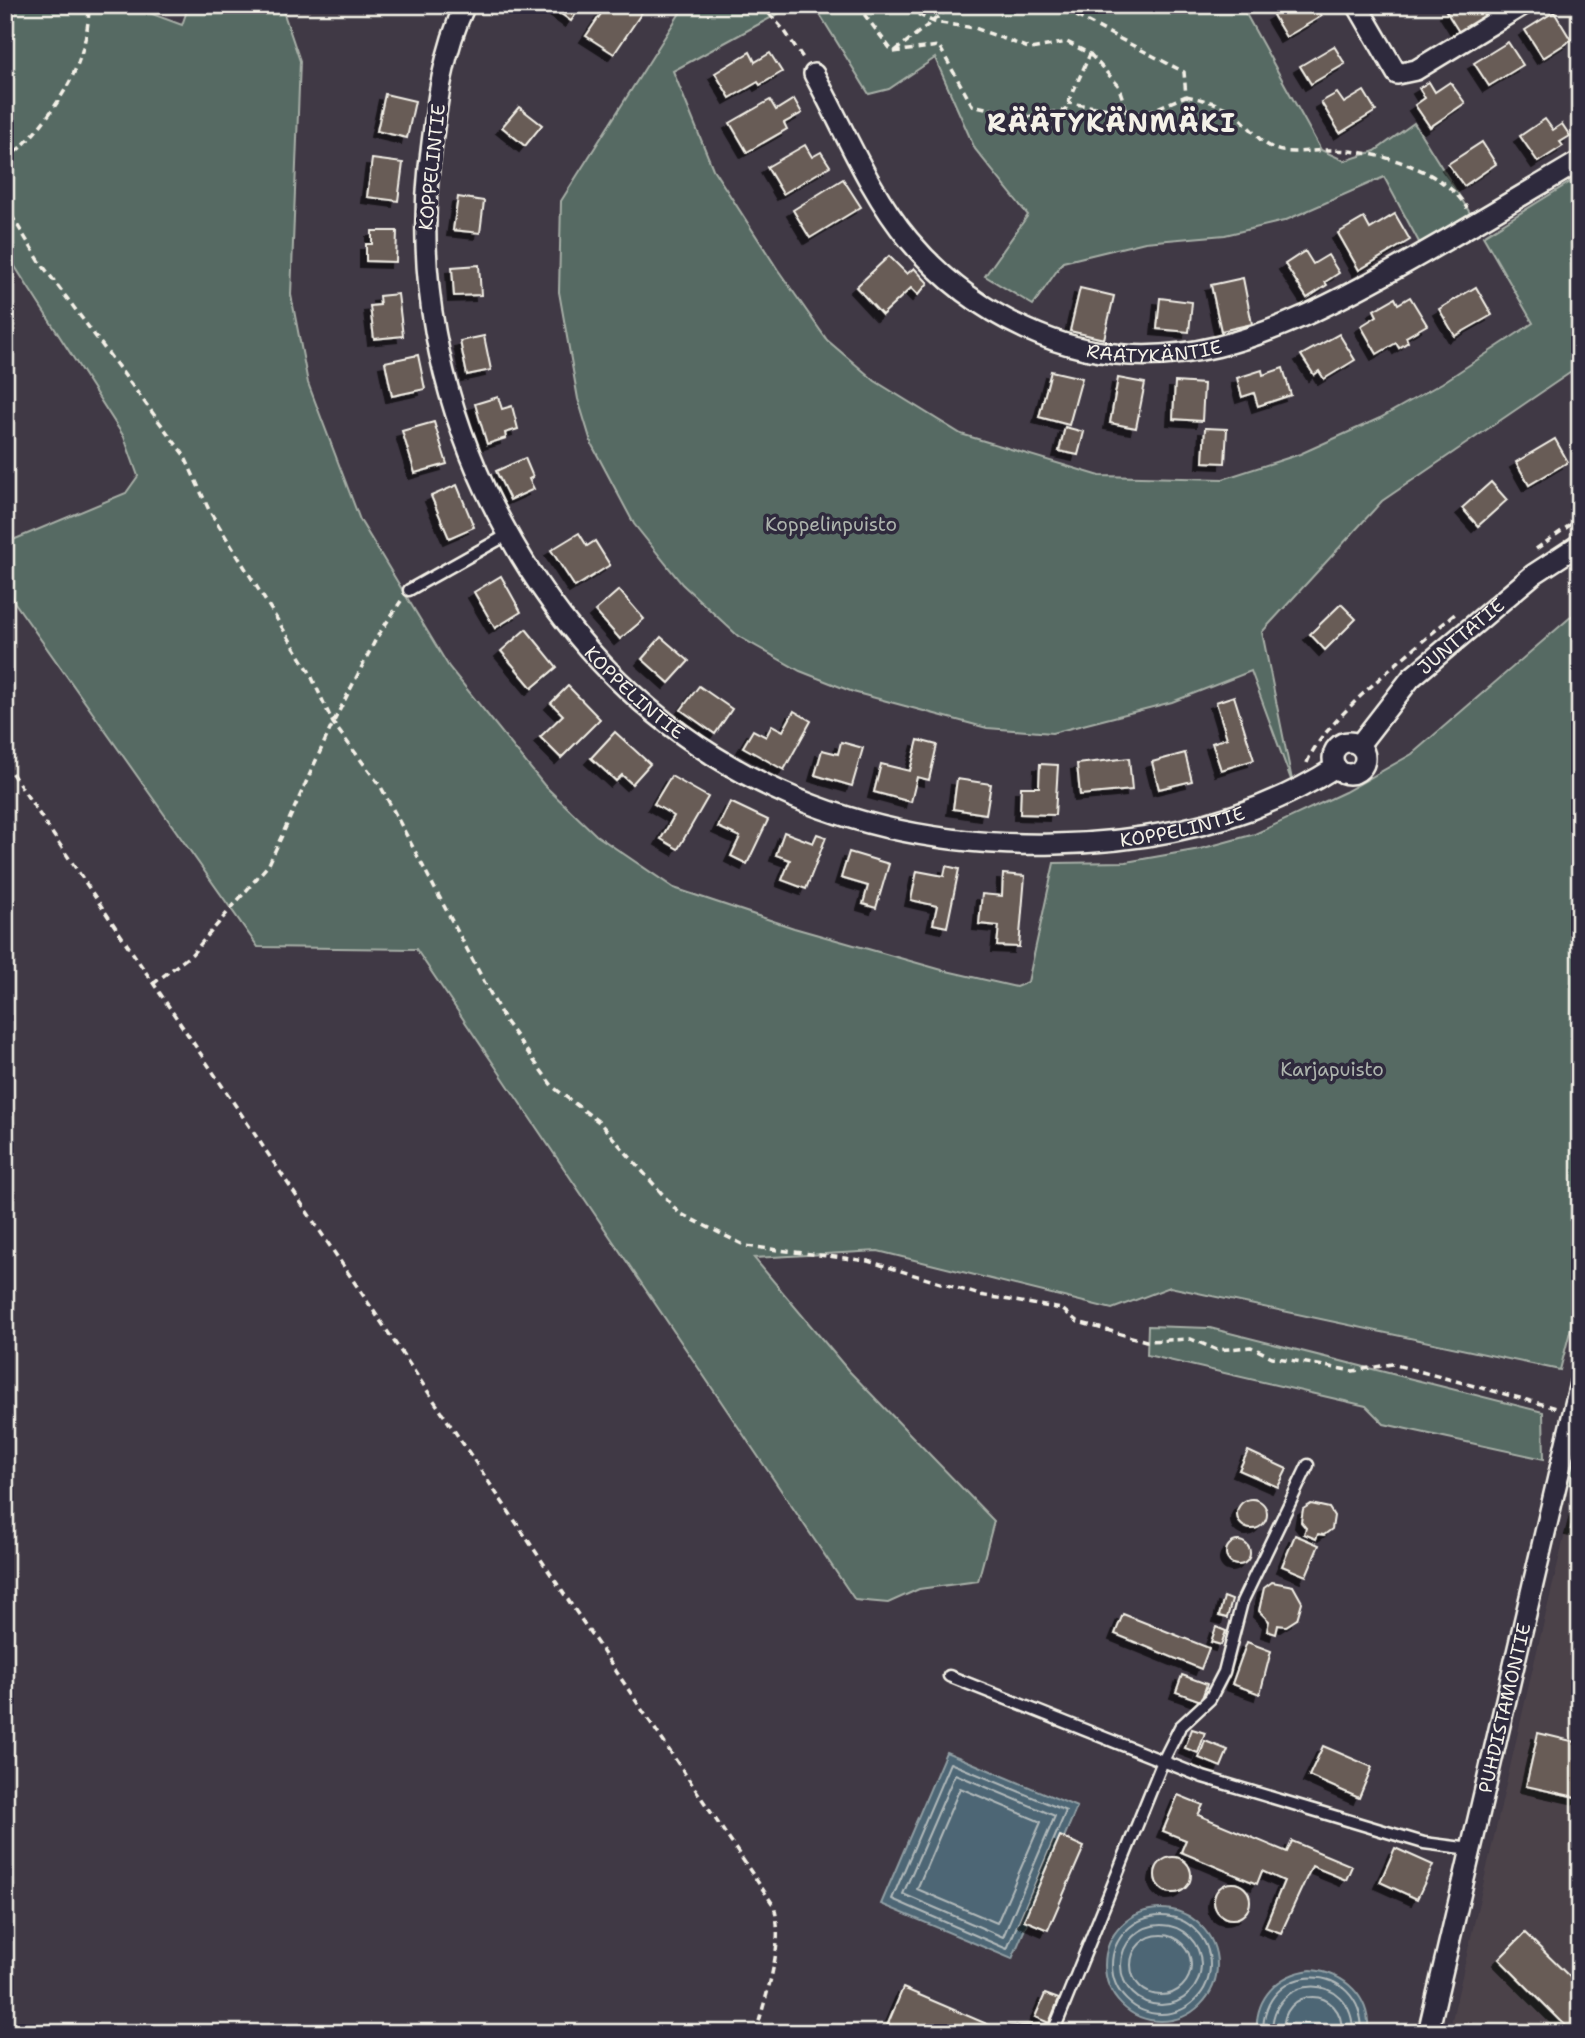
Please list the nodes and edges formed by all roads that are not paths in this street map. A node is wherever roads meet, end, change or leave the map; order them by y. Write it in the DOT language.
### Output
graph roads {
  1 [pos="465,5"];
  2 [pos="1357,5"];
  3 [pos="1523,5"];
  4 [pos="814,74"];
  5 [pos="1580,161"];
  6 [pos="507,535"];
  7 [pos="1580,544"];
  8 [pos="409,590"];
  9 [pos="1359,745"];
  10 [pos="1580,1383"];
  11 [pos="1576,1412"];
  12 [pos="1308,1465"];
  13 [pos="949,1676"];
  14 [pos="1163,1761"];
  15 [pos="1471,1849"];
  16 [pos="1054,2030"];
  17 [pos="1010,2033"];
  18 [pos="1069,2033"];
  19 [pos="1427,2033"];
  1 -- 6 [label="street, KOPPELINTIE"];
  2 -- 3 [label="street"];
  4 -- 5 [label="street, RÄÄTYKÄNTIE"];
  6 -- 8 [label="lane"];
  6 -- 9 [label="street, KOPPELINTIE"];
  7 -- 9 [label="street, JUNTTATIE"];
  10 -- 11 [label="street, PUHDISTAMONTIE"];
  11 -- 15 [label="street, PUHDISTAMONTIE"];
  12 -- 14 [label="lane"];
  13 -- 14 [label="lane"];
  14 -- 15 [label="lane"];
  14 -- 16 [label="lane"];
  15 -- 19 [label="street, PUHDISTAMONTIE"];
  16 -- 17 [label="lane"];
  16 -- 18 [label="lane"];
}
